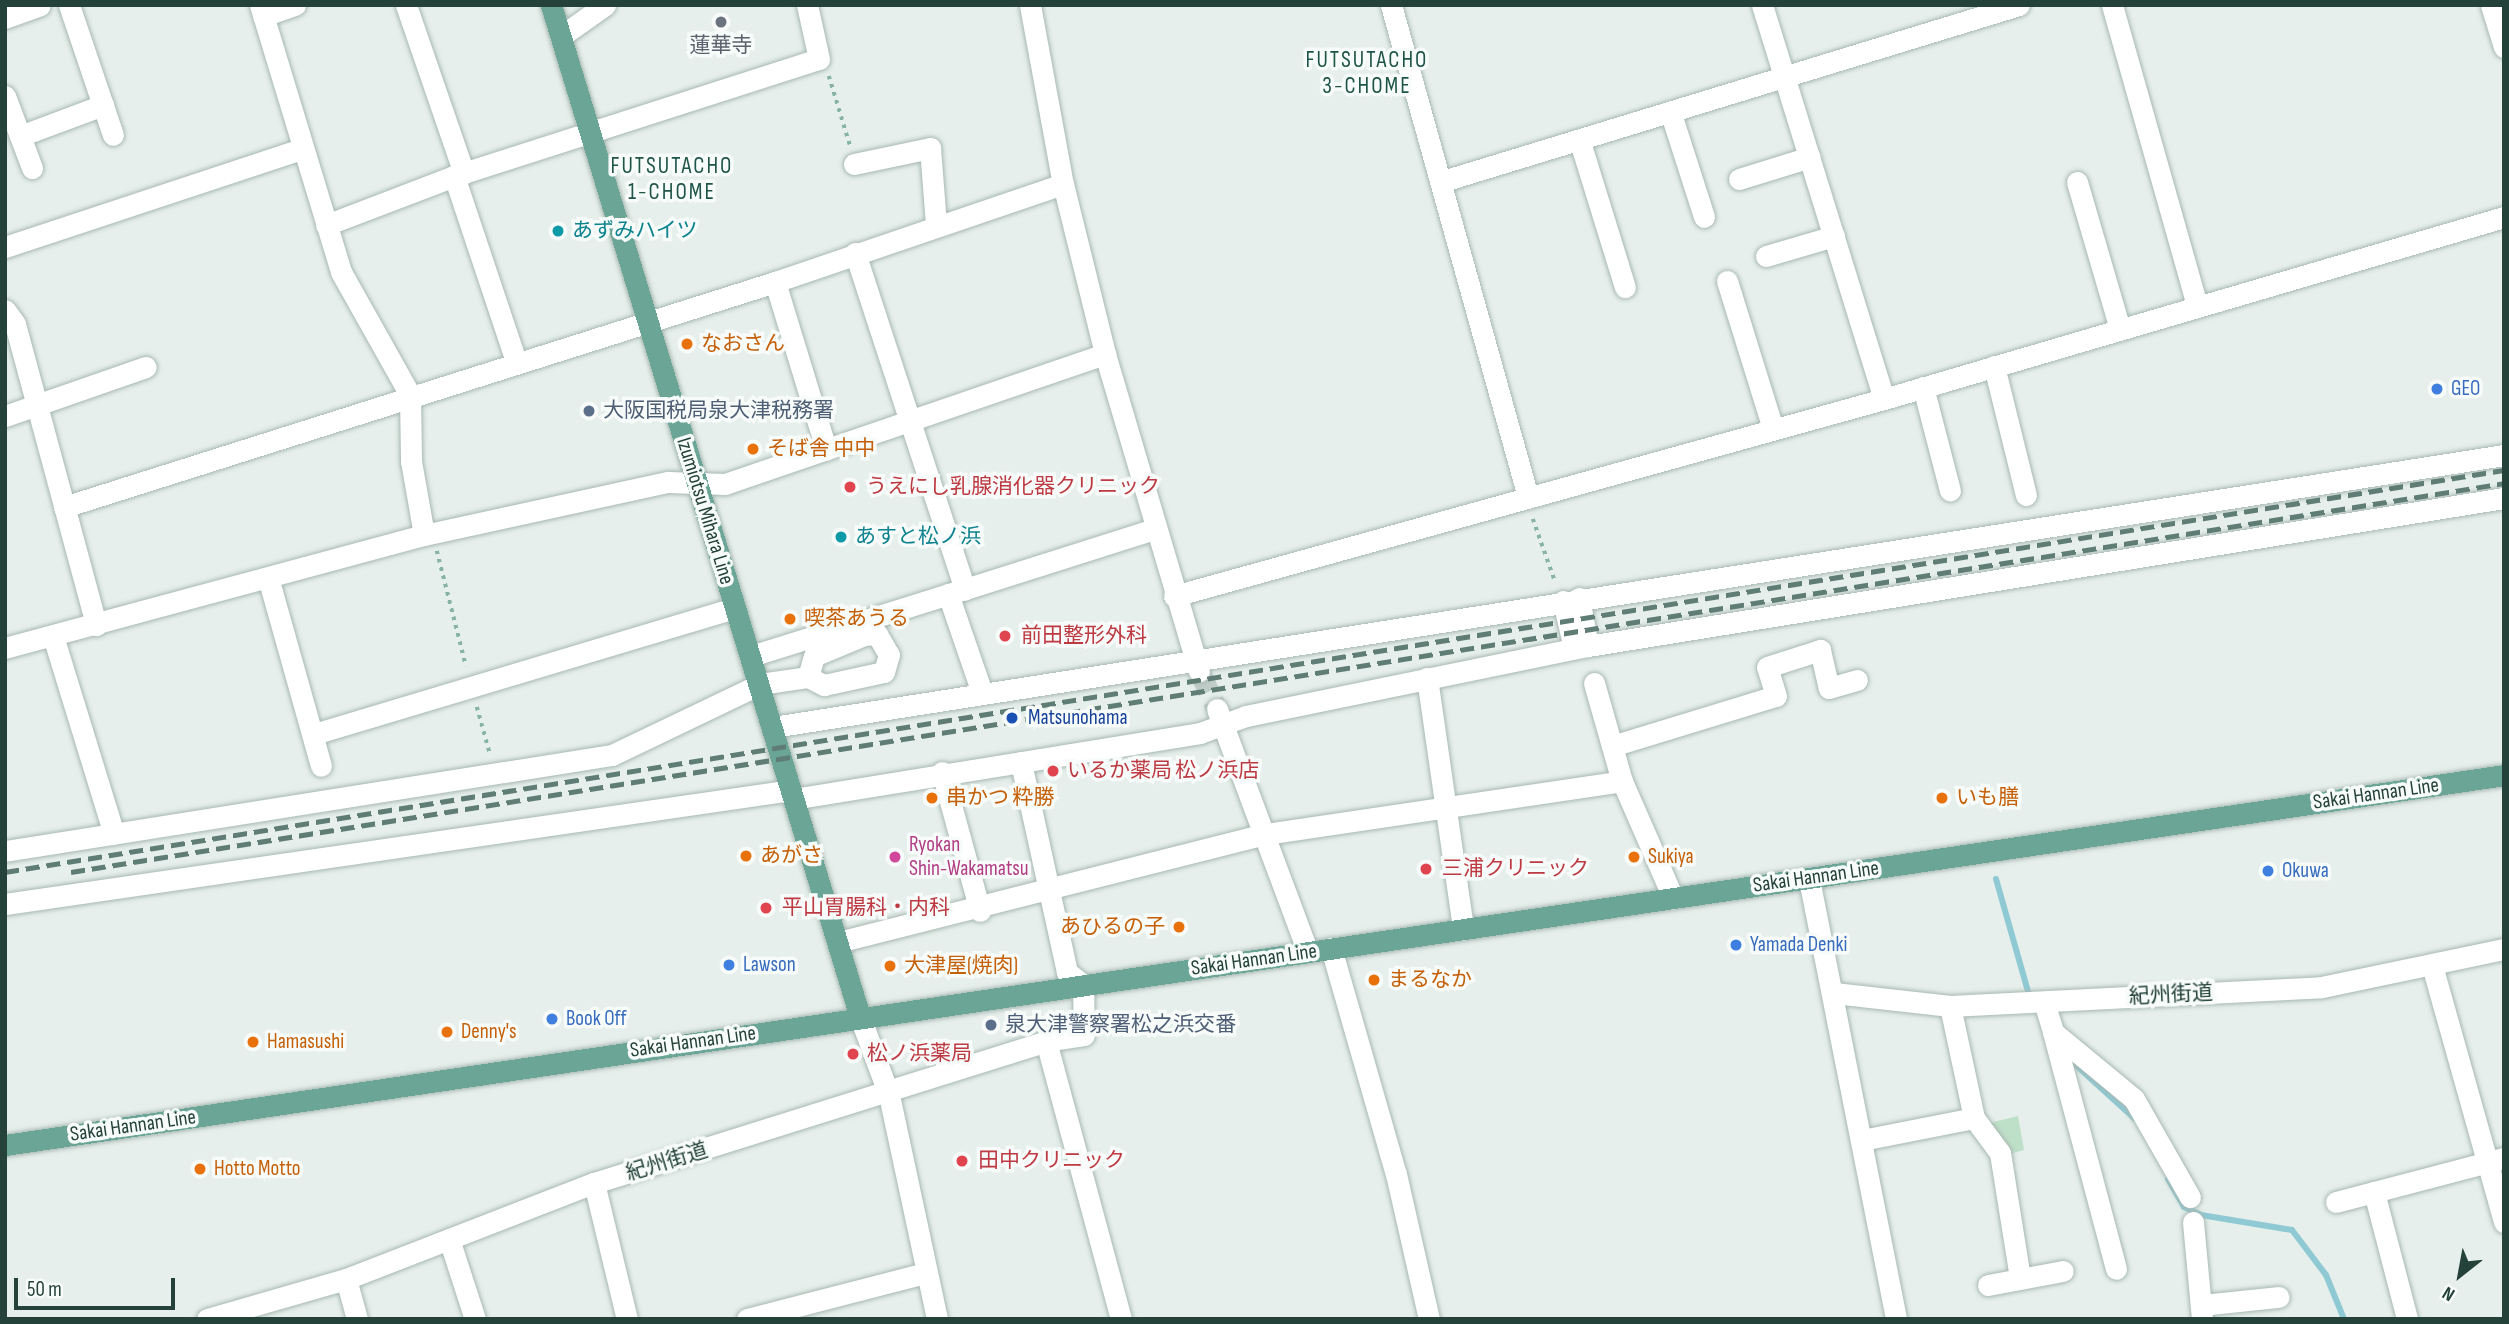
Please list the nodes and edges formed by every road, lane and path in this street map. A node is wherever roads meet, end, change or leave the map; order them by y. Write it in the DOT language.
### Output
graph roads {
  1 [pos="40,5"];
  2 [pos="69,5"];
  3 [pos="295,5"];
  4 [pos="406,5"];
  5 [pos="551,5"];
  6 [pos="605,5"];
  7 [pos="807,5"];
  8 [pos="1030,5"];
  9 [pos="1391,5"];
  10 [pos="1762,5"];
  11 [pos="2019,5"];
  12 [pos="2112,5"];
  13 [pos="2491,5"];
  14 [pos="261,11"];
  15 [pos="1973,13"];
  16 [pos="5,18"];
  17 [pos="561,36"];
  18 [pos="2504,47"];
  19 [pos="820,59"];
  20 [pos="1785,76"];
  21 [pos="5,96"];
  22 [pos="103,105"];
  23 [pos="1671,114"];
  24 [pos="113,135"];
  25 [pos="592,135"];
  26 [pos="20,136"];
  27 [pos="1580,142"];
  28 [pos="301,149"];
  29 [pos="1810,157"];
  30 [pos="854,164"];
  31 [pos="32,168"];
  32 [pos="459,174"];
  33 [pos="1739,179"];
  34 [pos="1443,181"];
  35 [pos="2077,182"];
  36 [pos="1063,184"];
  37 [pos="1704,217"];
  38 [pos="2504,217"];
  39 [pos="936,224"];
  40 [pos="326,225"];
  41 [pos="1835,236"];
  42 [pos="5,247"];
  43 [pos="855,253"];
  44 [pos="1766,256"];
  45 [pos="1727,281"];
  46 [pos="775,282"];
  47 [pos="1625,287"];
  48 [pos="2197,306"];
  49 [pos="5,310"];
  50 [pos="645,319"];
  51 [pos="2120,329"];
  52 [pos="1105,354"];
  53 [pos="516,361"];
  54 [pos="15,363"];
  55 [pos="1994,366"];
  56 [pos="146,367"];
  57 [pos="1923,387"];
  58 [pos="410,395"];
  59 [pos="1884,399"];
  60 [pos="37,405"];
  61 [pos="5,416"];
  62 [pos="906,420"];
  63 [pos="1773,429"];
  64 [pos="826,449"];
  65 [pos="2504,455"];
  66 [pos="698,485"];
  67 [pos="1950,491"];
  68 [pos="2026,495"];
  69 [pos="1528,497"];
  70 [pos="2504,498"];
  71 [pos="65,507"];
  72 [pos="1154,529"];
  73 [pos="424,536"];
  74 [pos="269,581"];
  75 [pos="957,592"];
  76 [pos="1174,596"];
  77 [pos="1571,600"];
  78 [pos="736,608"];
  79 [pos="96,625"];
  80 [pos="53,636"];
  81 [pos="1581,647"];
  82 [pos="5,648"];
  83 [pos="751,656"];
  84 [pos="1198,665"];
  85 [pos="808,677"];
  86 [pos="1427,678"];
  87 [pos="1857,680"];
  88 [pos="1594,683"];
  89 [pos="760,684"];
  90 [pos="471,688"];
  91 [pos="982,693"];
  92 [pos="1219,717"];
  93 [pos="773,727"];
  94 [pos="314,734"];
  95 [pos="1612,746"];
  96 [pos="491,759"];
  97 [pos="1021,762"];
  98 [pos="321,766"];
  99 [pos="942,772"];
  100 [pos="2504,775"];
  101 [pos="1622,781"];
  102 [pos="792,794"];
  103 [pos="1448,807"];
  104 [pos="114,834"];
  105 [pos="1265,834"];
  106 [pos="5,851"];
  107 [pos="1808,879"];
  108 [pos="1050,893"];
  109 [pos="1673,898"];
  110 [pos="5,904"];
  111 [pos="980,911"];
  112 [pos="1463,929"];
  113 [pos="838,942"];
  114 [pos="1331,948"];
  115 [pos="2504,949"];
  116 [pos="1308,952"];
  117 [pos="2433,969"];
  118 [pos="1083,985"];
  119 [pos="1834,993"];
  120 [pos="2044,1002"];
  121 [pos="1950,1006"];
  122 [pos="860,1017"];
  123 [pos="2053,1032"];
  124 [pos="1046,1041"];
  125 [pos="890,1095"];
  126 [pos="1974,1118"];
  127 [pos="1862,1140"];
  128 [pos="5,1145"];
  129 [pos="2495,1160"];
  130 [pos="594,1183"];
  131 [pos="2374,1192"];
  132 [pos="2190,1197"];
  133 [pos="2336,1202"];
  134 [pos="2193,1222"];
  135 [pos="2504,1222"];
  136 [pos="449,1239"];
  137 [pos="2116,1269"];
  138 [pos="2063,1271"];
  139 [pos="925,1273"];
  140 [pos="2020,1278"];
  141 [pos="346,1279"];
  142 [pos="1987,1285"];
  143 [pos="2279,1297"];
  144 [pos="2201,1312"];
  145 [pos="206,1319"];
  146 [pos="357,1319"];
  147 [pos="475,1319"];
  148 [pos="627,1319"];
  149 [pos="747,1319"];
  150 [pos="937,1319"];
  151 [pos="1121,1319"];
  152 [pos="1430,1319"];
  153 [pos="1896,1319"];
  154 [pos="2407,1319"];
  1 -- 16 [label="street"];
  2 -- 22 [label="street"];
  3 -- 14 [label="street"];
  4 -- 32 [label="street"];
  5 -- 17 [label="main road, Izumiotsu Mihara Line"];
  6 -- 17 [label="street"];
  7 -- 19 [label="street"];
  8 -- 36 [label="street"];
  9 -- 34 [label="street"];
  10 -- 20 [label="street"];
  11 -- 15 [label="street"];
  12 -- 48 [label="street"];
  13 -- 18 [label="street"];
  14 -- 28 [label="street"];
  15 -- 20 [label="street"];
  17 -- 25 [label="main road, Izumiotsu Mihara Line"];
  19 -- 25 [label="street"];
  19 -- 30 [label="path"];
  20 -- 23 [label="street"];
  20 -- 29 [label="street"];
  21 -- 26 [label="street"];
  22 -- 24 [label="street"];
  22 -- 26 [label="street"];
  23 -- 27 [label="street"];
  23 -- 37 [label="street"];
  25 -- 32 [label="street"];
  25 -- 50 [label="main road, Izumiotsu Mihara Line"];
  26 -- 31 [label="street"];
  27 -- 34 [label="street"];
  27 -- 47 [label="street"];
  28 -- 40 [label="street"];
  28 -- 42 [label="street"];
  29 -- 33 [label="street"];
  29 -- 41 [label="street"];
  30 -- 39 [label="street"];
  32 -- 40 [label="street"];
  32 -- 53 [label="street"];
  34 -- 69 [label="street"];
  35 -- 51 [label="street"];
  36 -- 39 [label="street"];
  36 -- 52 [label="street"];
  38 -- 48 [label="street"];
  39 -- 43 [label="street"];
  40 -- 58 [label="street"];
  41 -- 44 [label="street"];
  41 -- 59 [label="street"];
  43 -- 46 [label="street"];
  43 -- 62 [label="street"];
  45 -- 63 [label="street"];
  46 -- 50 [label="street"];
  46 -- 64 [label="street"];
  48 -- 51 [label="street"];
  49 -- 54 [label="street"];
  50 -- 53 [label="street"];
  50 -- 66 [label="main road, Izumiotsu Mihara Line"];
  51 -- 55 [label="street"];
  52 -- 62 [label="street"];
  52 -- 72 [label="street"];
  53 -- 58 [label="street"];
  54 -- 60 [label="street"];
  55 -- 57 [label="street"];
  55 -- 68 [label="street"];
  56 -- 60 [label="street"];
  57 -- 59 [label="street"];
  57 -- 67 [label="street"];
  58 -- 71 [label="street"];
  58 -- 73 [label="street"];
  59 -- 63 [label="street"];
  60 -- 61 [label="street"];
  60 -- 71 [label="street"];
  62 -- 64 [label="street"];
  62 -- 75 [label="street"];
  63 -- 69 [label="street"];
  64 -- 66 [label="street"];
  65 -- 77 [label="street"];
  66 -- 73 [label="street"];
  66 -- 78 [label="main road, Izumiotsu Mihara Line"];
  69 -- 76 [label="street"];
  69 -- 77 [label="path"];
  70 -- 81 [label="street"];
  71 -- 79 [label="street"];
  72 -- 75 [label="street"];
  72 -- 76 [label="street"];
  73 -- 74 [label="street"];
  73 -- 90 [label="path"];
  74 -- 79 [label="street"];
  74 -- 94 [label="street"];
  75 -- 83 [label="street"];
  75 -- 91 [label="street"];
  76 -- 84 [label="street"];
  77 -- 81 [label="street"];
  77 -- 84 [label="street"];
  78 -- 83 [label="main road, Izumiotsu Mihara Line"];
  78 -- 90 [label="street"];
  79 -- 80 [label="street"];
  80 -- 82 [label="street"];
  80 -- 104 [label="street"];
  81 -- 86 [label="street"];
  83 -- 89 [label="main road, Izumiotsu Mihara Line"];
  84 -- 91 [label="street"];
  85 -- 89 [label="street"];
  86 -- 92 [label="street"];
  86 -- 103 [label="street"];
  87 -- 95 [label="street"];
  88 -- 95 [label="street"];
  89 -- 93 [label="main road, Izumiotsu Mihara Line"];
  89 -- 104 [label="street"];
  90 -- 94 [label="street"];
  90 -- 96 [label="path"];
  91 -- 93 [label="street"];
  92 -- 97 [label="street"];
  92 -- 105 [label="street"];
  93 -- 102 [label="main road, Izumiotsu Mihara Line"];
  94 -- 98 [label="street"];
  95 -- 101 [label="street"];
  97 -- 99 [label="street"];
  97 -- 108 [label="street"];
  99 -- 102 [label="street"];
  99 -- 111 [label="street"];
  100 -- 107 [label="main road, Sakai Hannan Line"];
  101 -- 103 [label="street"];
  101 -- 109 [label="street"];
  102 -- 110 [label="street"];
  102 -- 113 [label="main road, Izumiotsu Mihara Line"];
  103 -- 105 [label="street"];
  103 -- 112 [label="street"];
  104 -- 106 [label="street"];
  105 -- 108 [label="street"];
  105 -- 116 [label="street"];
  107 -- 109 [label="main road, Sakai Hannan Line"];
  107 -- 119 [label="street"];
  108 -- 111 [label="street"];
  108 -- 118 [label="street"];
  109 -- 112 [label="main road, Sakai Hannan Line"];
  111 -- 113 [label="street"];
  112 -- 114 [label="main road, Sakai Hannan Line"];
  113 -- 122 [label="main road, Izumiotsu Mihara Line"];
  114 -- 116 [label="main road, Sakai Hannan Line"];
  114 -- 152 [label="street"];
  115 -- 117 [label="street, 紀州街道"];
  116 -- 118 [label="main road, Sakai Hannan Line"];
  117 -- 120 [label="street, 紀州街道"];
  117 -- 129 [label="street"];
  118 -- 122 [label="main road, Sakai Hannan Line"];
  118 -- 124 [label="street, 紀州街道"];
  119 -- 121 [label="street, 紀州街道"];
  119 -- 127 [label="street"];
  120 -- 121 [label="street, 紀州街道"];
  120 -- 123 [label="street"];
  121 -- 126 [label="street"];
  122 -- 125 [label="street"];
  122 -- 128 [label="main road, Sakai Hannan Line"];
  123 -- 132 [label="street"];
  123 -- 137 [label="street"];
  124 -- 125 [label="street, 紀州街道"];
  124 -- 151 [label="street"];
  125 -- 130 [label="street, 紀州街道"];
  125 -- 139 [label="street"];
  126 -- 127 [label="street"];
  126 -- 140 [label="street"];
  127 -- 153 [label="street"];
  129 -- 131 [label="street"];
  129 -- 135 [label="street"];
  130 -- 136 [label="street, 紀州街道"];
  130 -- 148 [label="street"];
  131 -- 133 [label="street"];
  131 -- 154 [label="street"];
  134 -- 144 [label="street"];
  136 -- 141 [label="street, 紀州街道"];
  136 -- 147 [label="street"];
  138 -- 140 [label="street"];
  139 -- 149 [label="street"];
  139 -- 150 [label="street"];
  140 -- 142 [label="street"];
  141 -- 145 [label="street, 紀州街道"];
  141 -- 146 [label="street"];
  143 -- 144 [label="street"];
}
